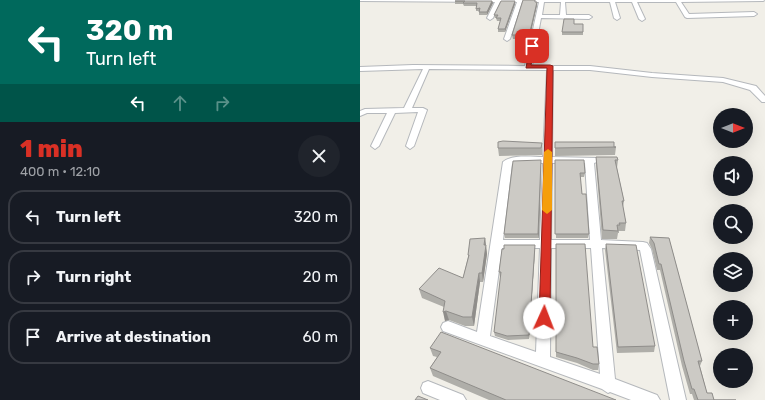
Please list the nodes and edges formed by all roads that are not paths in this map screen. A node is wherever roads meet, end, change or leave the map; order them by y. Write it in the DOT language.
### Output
graph roads {
  1 [pos="360,0"];
  2 [pos="367,0"];
  3 [pos="457,0"];
  4 [pos="477,0"];
  5 [pos="498,0"];
  6 [pos="520,0"];
  7 [pos="720,0"];
  8 [pos="740,0"];
  9 [pos="542,1"];
  10 [pos="563,1"];
  11 [pos="612,1"];
  12 [pos="634,1"];
  13 [pos="655,1"];
  14 [pos="677,1"];
  15 [pos="764,1"];
  16 [pos="591,2"];
  17 [pos="360,5"];
  18 [pos="745,5"];
  19 [pos="724,6"];
  20 [pos="473,7"];
  21 [pos="659,7"];
  22 [pos="703,7"];
  23 [pos="750,10"];
  24 [pos="586,15"];
  25 [pos="538,16"];
  26 [pos="563,17"];
  27 [pos="490,18"];
  28 [pos="617,18"];
  29 [pos="642,19"];
  30 [pos="507,39"];
  31 [pos="528,66"];
  32 [pos="550,66"];
  33 [pos="427,67"];
  34 [pos="360,69"];
  35 [pos="765,100"];
  36 [pos="392,110"];
  37 [pos="407,110"];
  38 [pos="360,114"];
  39 [pos="375,146"];
  40 [pos="410,146"];
  41 [pos="548,160"];
  42 [pos="589,160"];
  43 [pos="602,160"];
  44 [pos="497,244"];
  45 [pos="596,244"];
  46 [pos="547,245"];
  47 [pos="448,327"];
  48 [pos="482,339"];
  49 [pos="543,361"];
  50 [pos="608,386"];
  51 [pos="428,388"];
  52 [pos="458,400"];
  53 [pos="652,400"];
  54 [pos="678,400"];
  1 -- 2 [label="street"];
  2 -- 3 [label="street"];
  2 -- 17 [label="street"];
  3 -- 4 [label="street"];
  4 -- 5 [label="street"];
  4 -- 20 [label="street"];
  5 -- 6 [label="street"];
  5 -- 27 [label="street"];
  6 -- 9 [label="street"];
  6 -- 30 [label="street"];
  7 -- 8 [label="street"];
  7 -- 19 [label="street"];
  7 -- 22 [label="street"];
  8 -- 15 [label="street"];
  8 -- 18 [label="street"];
  9 -- 10 [label="street"];
  9 -- 25 [label="street"];
  10 -- 16 [label="street"];
  10 -- 26 [label="street"];
  11 -- 12 [label="street"];
  11 -- 16 [label="street"];
  11 -- 28 [label="street"];
  12 -- 13 [label="street"];
  12 -- 29 [label="street"];
  13 -- 14 [label="street"];
  13 -- 21 [label="street"];
  14 -- 22 [label="street"];
  14 -- 22 [label="street"];
  22 -- 23 [label="street"];
  24 -- 26 [label="street"];
  25 -- 26 [label="street"];
  25 -- 31 [label="street"];
  31 -- 32 [label="street"];
  31 -- 33 [label="street"];
  32 -- 35 [label="street"];
  32 -- 41 [label="street"];
  33 -- 34 [label="street"];
  33 -- 37 [label="street"];
  36 -- 37 [label="street"];
  36 -- 38 [label="street"];
  36 -- 39 [label="street"];
  37 -- 40 [label="street"];
  41 -- 42 [label="street"];
  41 -- 44 [label="street"];
  41 -- 46 [label="street"];
  42 -- 43 [label="street"];
  42 -- 45 [label="street"];
  44 -- 46 [label="street"];
  44 -- 48 [label="street"];
  45 -- 46 [label="street"];
  45 -- 50 [label="street"];
  45 -- 54 [label="street"];
  46 -- 49 [label="street"];
  47 -- 48 [label="street"];
  48 -- 49 [label="street"];
  49 -- 50 [label="street"];
  50 -- 53 [label="street"];
  51 -- 52 [label="street"];
}
